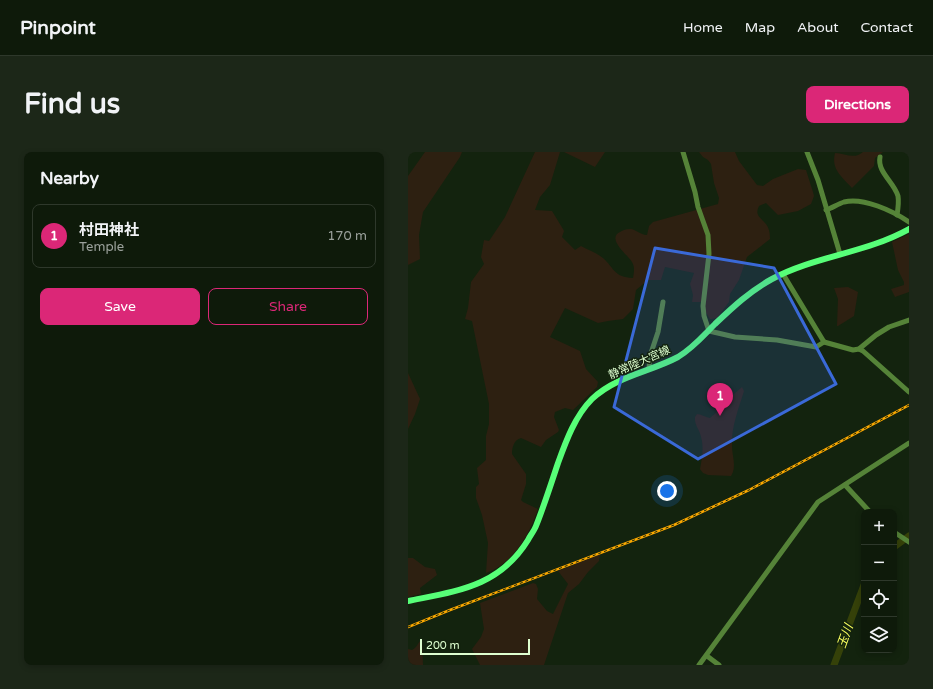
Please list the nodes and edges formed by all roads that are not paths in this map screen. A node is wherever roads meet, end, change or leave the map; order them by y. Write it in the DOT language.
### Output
graph roads {
  1 [pos="683,152"];
  2 [pos="807,152"];
  3 [pos="880,157"];
  4 [pos="826,210"];
  5 [pos="897,215"];
  6 [pos="909,222"];
  7 [pos="909,229"];
  8 [pos="840,254"];
  9 [pos="783,274"];
  10 [pos="663,302"];
  11 [pos="909,320"];
  12 [pos="709,331"];
  13 [pos="824,342"];
  14 [pos="859,349"];
  15 [pos="649,368"];
  16 [pos="909,392"];
  17 [pos="909,443"];
  18 [pos="845,485"];
  19 [pos="867,509"];
  20 [pos="897,534"];
  21 [pos="909,542"];
  22 [pos="408,601"];
  23 [pos="707,656"];
  24 [pos="699,665"];
  25 [pos="719,665"];
  1 -- 12 [label="street"];
  2 -- 4 [label="street"];
  3 -- 5 [label="street"];
  4 -- 5 [label="street"];
  4 -- 8 [label="street"];
  5 -- 6 [label="street"];
  7 -- 8 [label="main road, 静常陸大宮線"];
  8 -- 9 [label="main road, 静常陸大宮線"];
  9 -- 12 [label="main road, 静常陸大宮線"];
  9 -- 13 [label="street"];
  10 -- 15 [label="street"];
  11 -- 14 [label="street"];
  12 -- 13 [label="street"];
  12 -- 15 [label="main road, 静常陸大宮線"];
  13 -- 14 [label="street"];
  14 -- 16 [label="street"];
  15 -- 22 [label="main road, 静常陸大宮線"];
  17 -- 18 [label="street"];
  18 -- 19 [label="street"];
  18 -- 23 [label="street"];
  20 -- 21 [label="street"];
  23 -- 24 [label="street"];
  23 -- 25 [label="street"];
}
